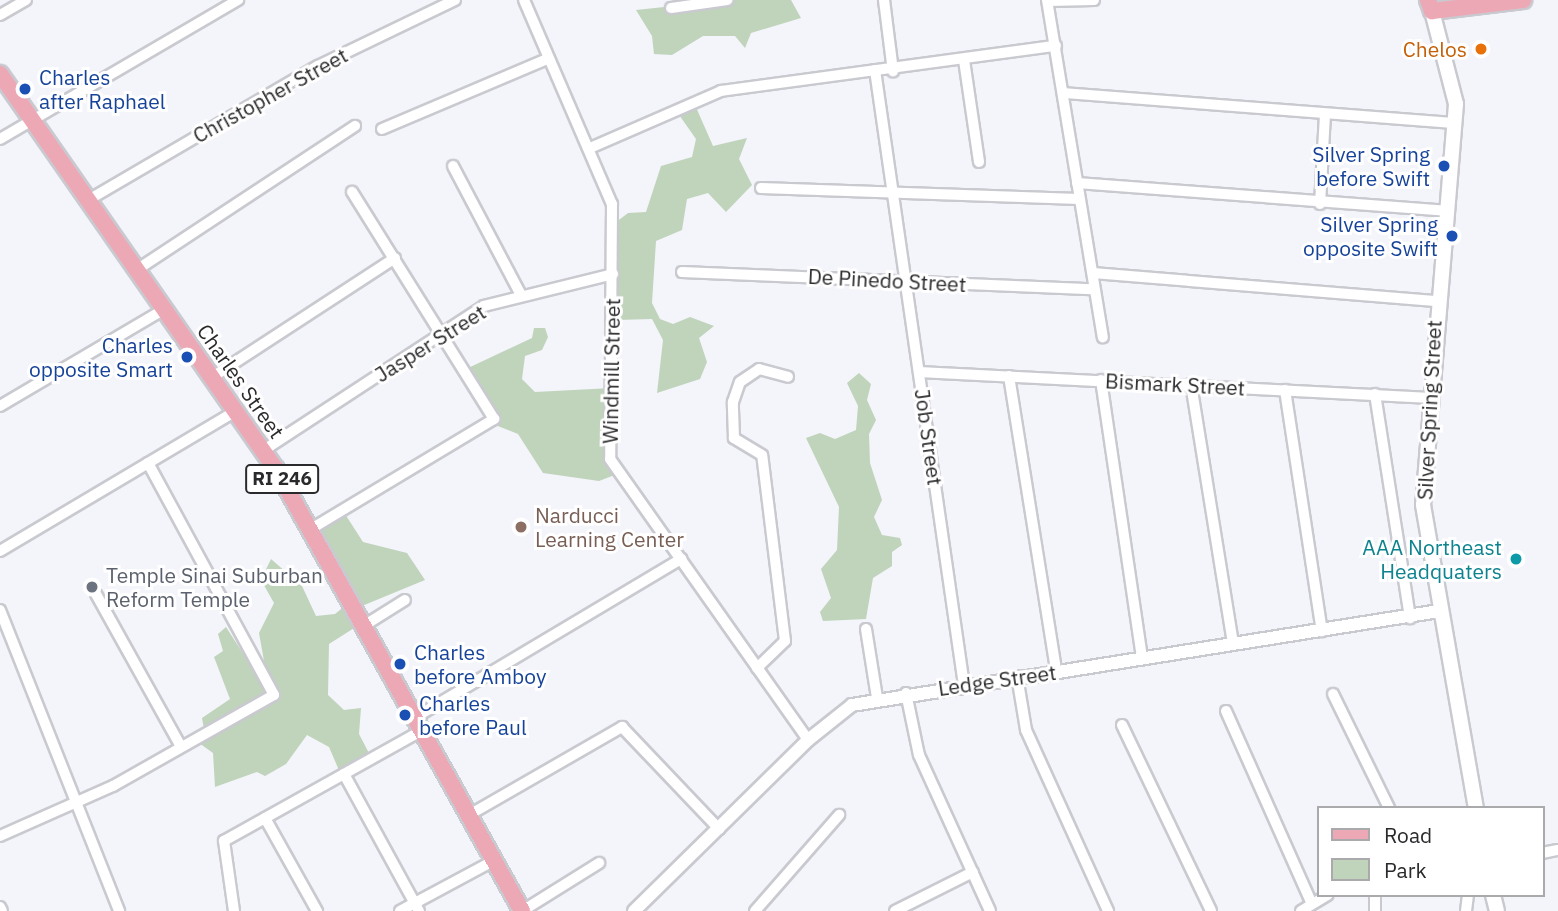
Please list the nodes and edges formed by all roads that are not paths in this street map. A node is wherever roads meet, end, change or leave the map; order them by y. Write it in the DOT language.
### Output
graph roads {
  1 [pos="26,0"];
  2 [pos="238,0"];
  3 [pos="455,0"];
  4 [pos="524,0"];
  5 [pos="727,0"];
  6 [pos="884,0"];
  7 [pos="1094,0"];
  8 [pos="1523,0"];
  9 [pos="1048,1"];
  10 [pos="1430,6"];
  11 [pos="671,8"];
  12 [pos="0,15"];
  13 [pos="1056,46"];
  14 [pos="549,58"];
  15 [pos="964,60"];
  16 [pos="875,70"];
  17 [pos="892,71"];
  18 [pos="0,74"];
  19 [pos="1064,93"];
  20 [pos="1325,115"];
  21 [pos="34,120"];
  22 [pos="1455,123"];
  23 [pos="355,126"];
  24 [pos="382,129"];
  25 [pos="0,139"];
  26 [pos="590,148"];
  27 [pos="979,162"];
  28 [pos="453,166"];
  29 [pos="1077,183"];
  30 [pos="761,188"];
  31 [pos="891,191"];
  32 [pos="352,192"];
  33 [pos="89,199"];
  34 [pos="1079,199"];
  35 [pos="1320,204"];
  36 [pos="1446,211"];
  37 [pos="395,258"];
  38 [pos="138,269"];
  39 [pos="682,272"];
  40 [pos="1093,273"];
  41 [pos="613,274"];
  42 [pos="904,279"];
  43 [pos="1092,289"];
  44 [pos="521,295"];
  45 [pos="1435,301"];
  46 [pos="165,309"];
  47 [pos="444,332"];
  48 [pos="1102,337"];
  49 [pos="919,372"];
  50 [pos="214,376"];
  51 [pos="1009,376"];
  52 [pos="788,377"];
  53 [pos="1101,380"];
  54 [pos="1191,384"];
  55 [pos="1285,390"];
  56 [pos="1375,394"];
  57 [pos="1431,398"];
  58 [pos="0,406"];
  59 [pos="236,411"];
  60 [pos="264,450"];
  61 [pos="148,463"];
  62 [pos="311,529"];
  63 [pos="0,551"];
  64 [pos="681,559"];
  65 [pos="96,594"];
  66 [pos="405,600"];
  67 [pos="0,610"];
  68 [pos="1439,611"];
  69 [pos="1410,618"];
  70 [pos="365,625"];
  71 [pos="866,629"];
  72 [pos="1322,631"];
  73 [pos="1233,644"];
  74 [pos="1142,659"];
  75 [pos="757,668"];
  76 [pos="1056,671"];
  77 [pos="1017,676"];
  78 [pos="964,685"];
  79 [pos="905,693"];
  80 [pos="1333,694"];
  81 [pos="877,698"];
  82 [pos="1226,712"];
  83 [pos="419,724"];
  84 [pos="1122,724"];
  85 [pos="808,740"];
  86 [pos="180,745"];
  87 [pos="344,775"];
  88 [pos="78,804"];
  89 [pos="1389,806"];
  90 [pos="1476,806"];
  91 [pos="469,815"];
  92 [pos="839,816"];
  93 [pos="265,818"];
  94 [pos="719,829"];
  95 [pos="0,836"];
  96 [pos="495,860"];
  97 [pos="599,863"];
  98 [pos="973,872"];
  99 [pos="1324,897"];
  100 [pos="1312,904"];
  101 [pos="416,907"];
  102 [pos="119,911"];
  103 [pos="234,911"];
  104 [pos="317,911"];
  105 [pos="400,911"];
  106 [pos="522,911"];
  107 [pos="634,911"];
  108 [pos="755,911"];
  109 [pos="895,911"];
  110 [pos="990,911"];
  111 [pos="1108,911"];
  112 [pos="1211,911"];
  113 [pos="1301,911"];
  1 -- 12 [label="street"];
  2 -- 21 [label="street"];
  3 -- 33 [label="street, Christopher Street"];
  4 -- 14 [label="street, Windmill Street"];
  5 -- 11 [label="street"];
  6 -- 17 [label="street"];
  7 -- 9 [label="street"];
  8 -- 10 [label="main road"];
  9 -- 13 [label="street"];
  10 -- 22 [label="main road, Silver Spring Street"];
  13 -- 15 [label="street"];
  13 -- 19 [label="street"];
  14 -- 24 [label="street"];
  14 -- 26 [label="street, Windmill Street"];
  15 -- 17 [label="street"];
  15 -- 27 [label="street"];
  16 -- 17 [label="street"];
  16 -- 26 [label="street"];
  16 -- 31 [label="street, Job Street"];
  18 -- 21 [label="main road, Charles Street / RI 246"];
  19 -- 20 [label="street"];
  19 -- 29 [label="street"];
  20 -- 22 [label="street"];
  20 -- 35 [label="street"];
  21 -- 25 [label="street"];
  21 -- 33 [label="main road, Charles Street / RI 246"];
  22 -- 36 [label="main road, Silver Spring Street"];
  23 -- 38 [label="street"];
  26 -- 41 [label="street, Windmill Street"];
  28 -- 44 [label="street"];
  29 -- 34 [label="street"];
  29 -- 35 [label="street"];
  30 -- 31 [label="street"];
  31 -- 34 [label="street"];
  31 -- 42 [label="street, Job Street"];
  32 -- 37 [label="street"];
  33 -- 38 [label="main road, Charles Street / RI 246"];
  34 -- 40 [label="street"];
  35 -- 36 [label="street"];
  36 -- 45 [label="main road, Silver Spring Street"];
  37 -- 47 [label="street"];
  37 -- 50 [label="street"];
  38 -- 46 [label="main road, Charles Street / RI 246"];
  39 -- 42 [label="street, De Pinedo Street"];
  40 -- 43 [label="street"];
  40 -- 45 [label="street"];
  41 -- 44 [label="street, Jasper Street"];
  41 -- 64 [label="street, Windmill Street"];
  42 -- 43 [label="street, De Pinedo Street"];
  42 -- 49 [label="street, Job Street"];
  43 -- 48 [label="street"];
  44 -- 47 [label="street, Jasper Street"];
  45 -- 57 [label="main road, Silver Spring Street"];
  46 -- 50 [label="main road, Charles Street / RI 246"];
  46 -- 58 [label="street"];
  47 -- 60 [label="street, Jasper Street"];
  47 -- 62 [label="street"];
  49 -- 51 [label="street, Bismark Street"];
  49 -- 78 [label="street, Job Street"];
  50 -- 59 [label="main road, Charles Street / RI 246"];
  51 -- 53 [label="street, Bismark Street"];
  51 -- 76 [label="street"];
  52 -- 75 [label="street"];
  53 -- 54 [label="street, Bismark Street"];
  53 -- 74 [label="street"];
  54 -- 55 [label="street, Bismark Street"];
  54 -- 73 [label="street"];
  55 -- 56 [label="street, Bismark Street"];
  55 -- 72 [label="street"];
  56 -- 57 [label="street, Bismark Street"];
  56 -- 69 [label="street"];
  57 -- 68 [label="main road, Silver Spring Street"];
  59 -- 60 [label="main road, Charles Street / RI 246"];
  59 -- 61 [label="street"];
  60 -- 62 [label="main road, Charles Street / RI 246"];
  61 -- 63 [label="street"];
  61 -- 86 [label="street"];
  62 -- 70 [label="main road, Charles Street / RI 246"];
  64 -- 75 [label="street, Windmill Street"];
  64 -- 83 [label="street"];
  65 -- 86 [label="street"];
  66 -- 70 [label="street"];
  67 -- 88 [label="street"];
  68 -- 69 [label="street, Ledge Street"];
  68 -- 90 [label="main road, Silver Spring Street"];
  69 -- 72 [label="street, Ledge Street"];
  70 -- 83 [label="main road, Charles Street / RI 246"];
  71 -- 81 [label="street"];
  72 -- 73 [label="street, Ledge Street"];
  73 -- 74 [label="street, Ledge Street"];
  74 -- 76 [label="street, Ledge Street"];
  75 -- 85 [label="street, Windmill Street"];
  76 -- 77 [label="street, Ledge Street"];
  77 -- 78 [label="street, Ledge Street"];
  77 -- 111 [label="street"];
  78 -- 79 [label="street, Ledge Street"];
  79 -- 81 [label="street, Ledge Street"];
  79 -- 98 [label="street"];
  80 -- 89 [label="street"];
  81 -- 85 [label="street, Ledge Street"];
  82 -- 100 [label="street"];
  83 -- 87 [label="street"];
  83 -- 91 [label="main road, Charles Street / RI 246"];
  84 -- 112 [label="street"];
  85 -- 94 [label="street, Ledge Street"];
  86 -- 88 [label="street"];
  87 -- 93 [label="street"];
  87 -- 101 [label="street"];
  88 -- 95 [label="street"];
  88 -- 102 [label="street"];
  91 -- 94 [label="street"];
  91 -- 96 [label="main road, Charles Street / RI 246"];
  92 -- 108 [label="street"];
  93 -- 103 [label="street"];
  93 -- 104 [label="street"];
  94 -- 107 [label="street, Ledge Street"];
  96 -- 101 [label="street"];
  96 -- 106 [label="main road, Charles Street / RI 246"];
  97 -- 106 [label="street"];
  98 -- 109 [label="street"];
  98 -- 110 [label="street"];
  99 -- 100 [label="street"];
  100 -- 113 [label="street"];
  101 -- 105 [label="street"];
}
